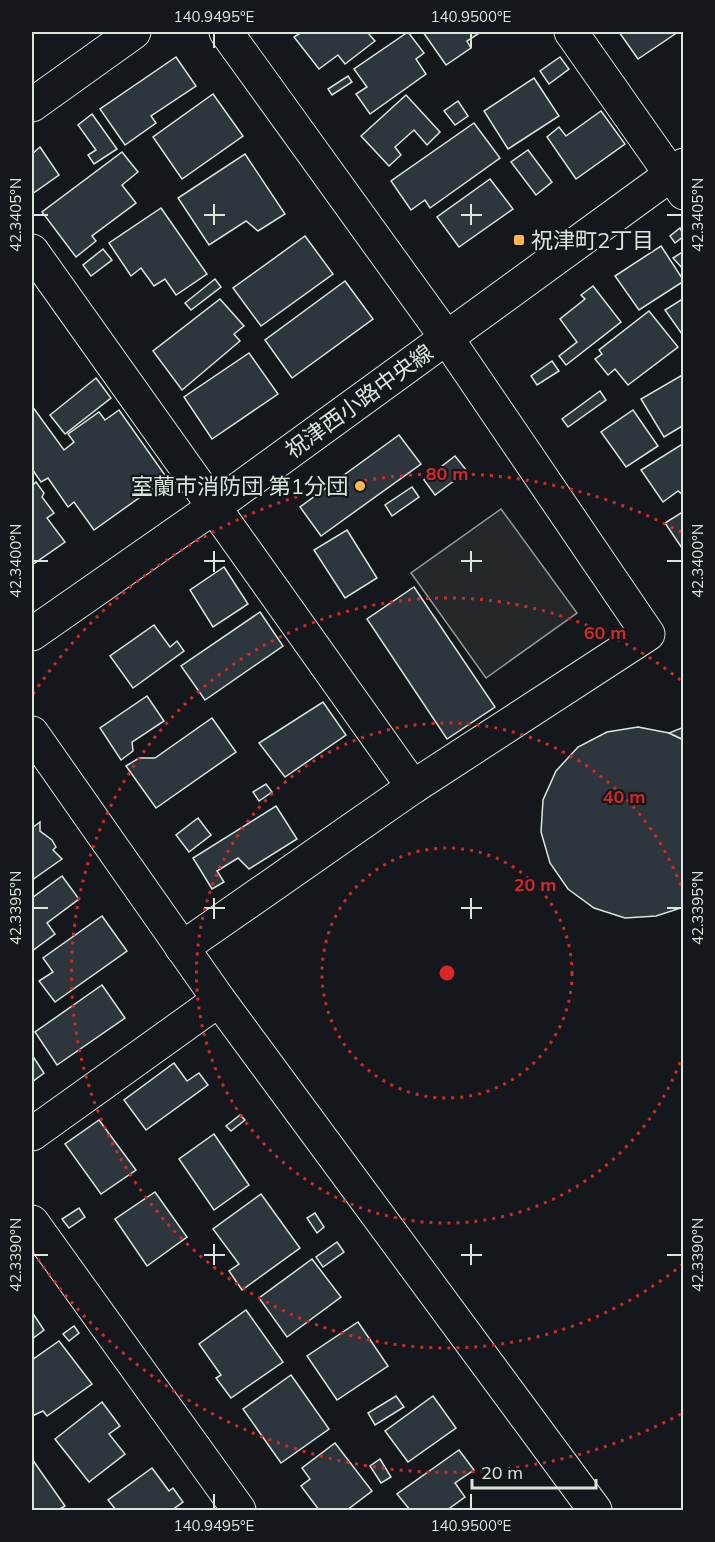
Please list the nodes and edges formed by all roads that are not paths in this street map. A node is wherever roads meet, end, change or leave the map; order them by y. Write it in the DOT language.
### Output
graph roads {
  1 [pos="134,32"];
  2 [pos="226,32"];
  3 [pos="571,32"];
  4 [pos="32,105"];
  5 [pos="679,177"];
  6 [pos="32,251"];
  7 [pos="446,337"];
  8 [pos="214,507"];
  9 [pos="32,634"];
  10 [pos="32,733"];
  11 [pos="413,788"];
  12 [pos="182,948"];
  13 [pos="219,1000"];
  14 [pos="32,1134"];
  15 [pos="32,1222"];
  16 [pos="239,1510"];
  17 [pos="595,1510"];
  1 -- 4 [label="street"];
  2 -- 7 [label="street"];
  3 -- 5 [label="street"];
  5 -- 7 [label="street, 祝津西小路中央線"];
  6 -- 8 [label="street"];
  7 -- 8 [label="street, 祝津西小路中央線"];
  7 -- 11 [label="street"];
  8 -- 9 [label="street, 祝津西小路中央線"];
  8 -- 11 [label="street"];
  10 -- 12 [label="street"];
  11 -- 12 [label="street"];
  12 -- 13 [label="street"];
  13 -- 14 [label="street"];
  13 -- 17 [label="street"];
  15 -- 16 [label="street"];
}
